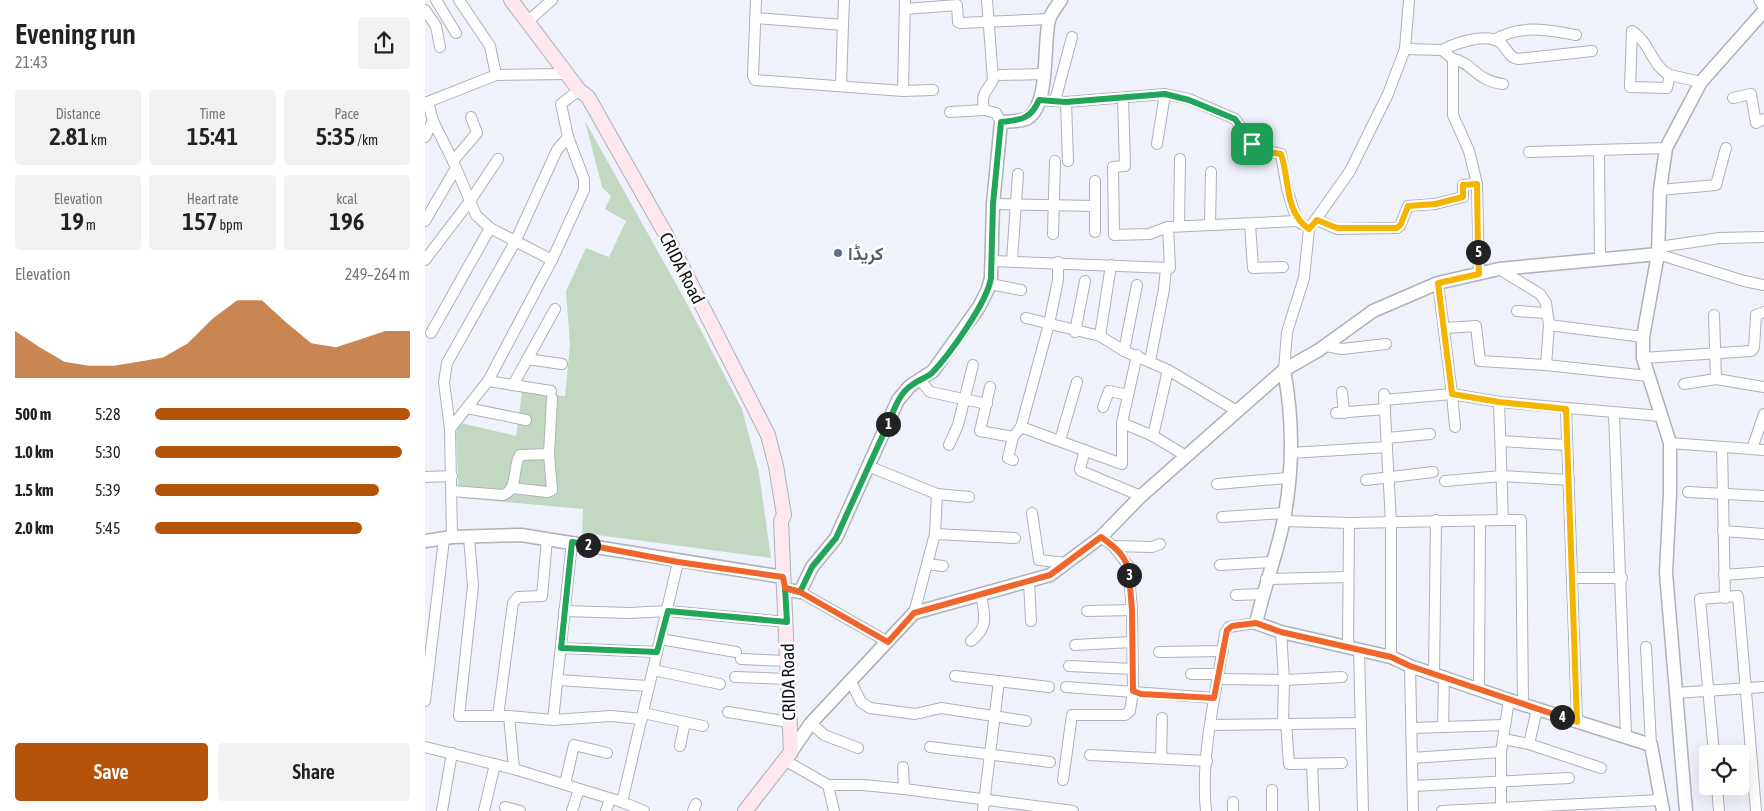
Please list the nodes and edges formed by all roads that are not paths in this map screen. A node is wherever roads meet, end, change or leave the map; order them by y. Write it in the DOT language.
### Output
graph roads {
  1 [pos="437,0"];
  2 [pos="459,0"];
  3 [pos="511,0"];
  4 [pos="552,0"];
  5 [pos="756,0"];
  6 [pos="844,0"];
  7 [pos="987,0"];
  8 [pos="1061,0"];
  9 [pos="1409,0"];
  10 [pos="1759,0"];
  11 [pos="905,5"];
  12 [pos="1764,7"];
  13 [pos="425,10"];
  14 [pos="1764,11"];
  15 [pos="755,18"];
  16 [pos="1049,19"];
  17 [pos="527,22"];
  18 [pos="988,22"];
  19 [pos="843,25"];
  20 [pos="456,33"];
  21 [pos="1576,35"];
  22 [pos="1072,37"];
  23 [pos="1494,40"];
  24 [pos="439,47"];
  25 [pos="1405,49"];
  26 [pos="1442,50"];
  27 [pos="1592,51"];
  28 [pos="1453,59"];
  29 [pos="567,74"];
  30 [pos="1043,74"];
  31 [pos="496,75"];
  32 [pos="1001,75"];
  33 [pos="1670,76"];
  34 [pos="1701,82"];
  35 [pos="1503,84"];
  36 [pos="841,85"];
  37 [pos="579,90"];
  38 [pos="903,90"];
  39 [pos="933,90"];
  40 [pos="1165,94"];
  41 [pos="1733,98"];
  42 [pos="1123,99"];
  43 [pos="1039,100"];
  44 [pos="426,102"];
  45 [pos="1055,102"];
  46 [pos="1066,102"];
  47 [pos="984,110"];
  48 [pos="950,112"];
  49 [pos="471,117"];
  50 [pos="1764,119"];
  51 [pos="433,121"];
  52 [pos="1001,122"];
  53 [pos="425,137"];
  54 [pos="568,137"];
  55 [pos="1157,144"];
  56 [pos="1665,148"];
  57 [pos="1726,148"];
  58 [pos="1599,150"];
  59 [pos="1529,152"];
  60 [pos="498,159"];
  61 [pos="1180,159"];
  62 [pos="1055,161"];
  63 [pos="1069,161"];
  64 [pos="455,164"];
  65 [pos="1211,172"];
  66 [pos="1018,174"];
  67 [pos="1095,181"];
  68 [pos="1477,184"];
  69 [pos="1660,190"];
  70 [pos="470,201"];
  71 [pos="993,204"];
  72 [pos="1016,204"];
  73 [pos="1054,205"];
  74 [pos="1095,206"];
  75 [pos="1317,220"];
  76 [pos="425,221"];
  77 [pos="1297,221"];
  78 [pos="1250,224"];
  79 [pos="1209,225"];
  80 [pos="1179,226"];
  81 [pos="1168,227"];
  82 [pos="490,228"];
  83 [pos="1309,229"];
  84 [pos="1095,232"];
  85 [pos="1053,234"];
  86 [pos="1764,237"];
  87 [pos="515,242"];
  88 [pos="1658,250"];
  89 [pos="1601,258"];
  90 [pos="425,260"];
  91 [pos="552,260"];
  92 [pos="1012,260"];
  93 [pos="991,261"];
  94 [pos="1058,262"];
  95 [pos="1111,265"];
  96 [pos="1283,267"];
  97 [pos="1166,268"];
  98 [pos="1499,269"];
  99 [pos="1479,274"];
  100 [pos="1085,281"];
  101 [pos="1438,283"];
  102 [pos="990,284"];
  103 [pos="1137,285"];
  104 [pos="1764,285"];
  105 [pos="1021,290"];
  106 [pos="555,309"];
  107 [pos="1517,311"];
  108 [pos="1764,312"];
  109 [pos="1547,313"];
  110 [pos="1714,315"];
  111 [pos="1026,318"];
  112 [pos="1049,324"];
  113 [pos="1549,325"];
  114 [pos="1445,328"];
  115 [pos="1075,332"];
  116 [pos="431,333"];
  117 [pos="1100,336"];
  118 [pos="1643,337"];
  119 [pos="1386,344"];
  120 [pos="1325,346"];
  121 [pos="1124,351"];
  122 [pos="1717,351"];
  123 [pos="1137,355"];
  124 [pos="1643,358"];
  125 [pos="527,360"];
  126 [pos="1150,361"];
  127 [pos="562,364"];
  128 [pos="973,365"];
  129 [pos="1546,365"];
  130 [pos="1168,370"];
  131 [pos="1285,370"];
  132 [pos="1648,376"];
  133 [pos="1716,379"];
  134 [pos="920,380"];
  135 [pos="488,381"];
  136 [pos="1077,382"];
  137 [pos="1684,384"];
  138 [pos="513,385"];
  139 [pos="1764,386"];
  140 [pos="991,387"];
  141 [pos="1342,392"];
  142 [pos="1452,394"];
  143 [pos="1128,395"];
  144 [pos="964,398"];
  145 [pos="1384,401"];
  146 [pos="1499,402"];
  147 [pos="987,404"];
  148 [pos="1103,407"];
  149 [pos="467,408"];
  150 [pos="1566,409"];
  151 [pos="1237,411"];
  152 [pos="1614,414"];
  153 [pos="1764,414"];
  154 [pos="1660,416"];
  155 [pos="526,420"];
  156 [pos="1122,423"];
  157 [pos="1021,427"];
  158 [pos="1455,427"];
  159 [pos="450,429"];
  160 [pos="1430,434"];
  161 [pos="1153,436"];
  162 [pos="1013,437"];
  163 [pos="1060,440"];
  164 [pos="1387,442"];
  165 [pos="1501,442"];
  166 [pos="1670,443"];
  167 [pos="949,445"];
  168 [pos="1567,445"];
  169 [pos="1722,447"];
  170 [pos="1085,450"];
  171 [pos="1752,450"];
  172 [pos="1764,450"];
  173 [pos="1291,453"];
  174 [pos="549,454"];
  175 [pos="1186,456"];
  176 [pos="1013,460"];
  177 [pos="868,466"];
  178 [pos="1433,472"];
  179 [pos="452,476"];
  180 [pos="1502,476"];
  181 [pos="425,477"];
  182 [pos="1389,477"];
  183 [pos="1289,478"];
  184 [pos="1366,480"];
  185 [pos="1569,480"];
  186 [pos="1445,481"];
  187 [pos="1217,484"];
  188 [pos="512,488"];
  189 [pos="452,491"];
  190 [pos="1688,492"];
  191 [pos="937,494"];
  192 [pos="1723,494"];
  193 [pos="1141,496"];
  194 [pos="1764,496"];
  195 [pos="969,497"];
  196 [pos="1032,513"];
  197 [pos="1222,517"];
  198 [pos="1284,517"];
  199 [pos="1436,520"];
  200 [pos="1503,520"];
  201 [pos="1480,521"];
  202 [pos="1391,522"];
  203 [pos="1349,523"];
  204 [pos="1723,531"];
  205 [pos="935,534"];
  206 [pos="1764,534"];
  207 [pos="469,537"];
  208 [pos="1101,537"];
  209 [pos="448,538"];
  210 [pos="1015,538"];
  211 [pos="547,539"];
  212 [pos="425,541"];
  213 [pos="572,542"];
  214 [pos="1160,544"];
  215 [pos="1113,546"];
  216 [pos="678,562"];
  217 [pos="1271,562"];
  218 [pos="1065,563"];
  219 [pos="927,564"];
  220 [pos="1220,565"];
  221 [pos="943,566"];
  222 [pos="1764,572"];
  223 [pos="1724,575"];
  224 [pos="1348,577"];
  225 [pos="1573,578"];
  226 [pos="1622,578"];
  227 [pos="1266,579"];
  228 [pos="1029,581"];
  229 [pos="784,583"];
  230 [pos="800,592"];
  231 [pos="981,594"];
  232 [pos="1263,594"];
  233 [pos="1236,595"];
  234 [pos="1725,598"];
  235 [pos="1132,610"];
  236 [pos="564,611"];
  237 [pos="668,611"];
  238 [pos="1087,611"];
  239 [pos="914,613"];
  240 [pos="1031,621"];
  241 [pos="787,622"];
  242 [pos="1256,623"];
  243 [pos="1281,632"];
  244 [pos="660,639"];
  245 [pos="971,641"];
  246 [pos="888,642"];
  247 [pos="1133,642"];
  248 [pos="1075,644"];
  249 [pos="1646,646"];
  250 [pos="561,648"];
  251 [pos="1353,649"];
  252 [pos="1223,650"];
  253 [pos="657,652"];
  254 [pos="1159,652"];
  255 [pos="1391,657"];
  256 [pos="788,661"];
  257 [pos="1069,666"];
  258 [pos="1410,666"];
  259 [pos="1133,669"];
  260 [pos="653,670"];
  261 [pos="1191,674"];
  262 [pos="955,676"];
  263 [pos="1218,676"];
  264 [pos="1439,676"];
  265 [pos="735,677"];
  266 [pos="1342,677"];
  267 [pos="788,679"];
  268 [pos="559,680"];
  269 [pos="1284,680"];
  270 [pos="999,681"];
  271 [pos="851,682"];
  272 [pos="720,684"];
  273 [pos="648,686"];
  274 [pos="1049,687"];
  275 [pos="1066,687"];
  276 [pos="1764,687"];
  277 [pos="1745,688"];
  278 [pos="1479,689"];
  279 [pos="1133,691"];
  280 [pos="1709,692"];
  281 [pos="1676,693"];
  282 [pos="1214,698"];
  283 [pos="1509,700"];
  284 [pos="425,701"];
  285 [pos="1523,703"];
  286 [pos="1537,709"];
  287 [pos="728,712"];
  288 [pos="498,716"];
  289 [pos="509,716"];
  290 [pos="642,716"];
  291 [pos="995,718"];
  292 [pos="1162,718"];
  293 [pos="553,720"];
  294 [pos="1026,721"];
  295 [pos="685,722"];
  296 [pos="789,722"];
  297 [pos="1577,722"];
  298 [pos="811,723"];
  299 [pos="1284,723"];
  300 [pos="1361,723"];
  301 [pos="1210,725"];
  302 [pos="1504,725"];
  303 [pos="703,726"];
  304 [pos="1443,727"];
  305 [pos="1412,728"];
  306 [pos="1626,735"];
  307 [pos="1503,739"];
  308 [pos="1529,744"];
  309 [pos="1651,745"];
  310 [pos="1713,745"];
  311 [pos="680,746"];
  312 [pos="425,747"];
  313 [pos="930,747"];
  314 [pos="858,748"];
  315 [pos="1501,752"];
  316 [pos="452,753"];
  317 [pos="607,754"];
  318 [pos="1090,754"];
  319 [pos="990,755"];
  320 [pos="788,757"];
  321 [pos="1161,758"];
  322 [pos="1412,758"];
  323 [pos="1207,761"];
  324 [pos="1050,762"];
  325 [pos="1342,763"];
  326 [pos="495,764"];
  327 [pos="1312,764"];
  328 [pos="903,768"];
  329 [pos="1601,768"];
  330 [pos="514,769"];
  331 [pos="1569,778"];
  332 [pos="1063,780"];
  333 [pos="1500,780"];
  334 [pos="565,784"];
  335 [pos="828,785"];
  336 [pos="1413,786"];
  337 [pos="579,789"];
  338 [pos="904,789"];
  339 [pos="1272,790"];
  340 [pos="1718,795"];
  341 [pos="610,799"];
  342 [pos="985,799"];
  343 [pos="622,802"];
  344 [pos="1662,805"];
  345 [pos="505,807"];
  346 [pos="1043,808"];
  347 [pos="1501,809"];
  348 [pos="442,811"];
  349 [pos="484,811"];
  350 [pos="520,811"];
  351 [pos="572,811"];
  352 [pos="606,811"];
  353 [pos="644,811"];
  354 [pos="745,811"];
  355 [pos="834,811"];
  356 [pos="983,811"];
  357 [pos="1073,811"];
  358 [pos="1206,811"];
  359 [pos="1272,811"];
  360 [pos="1314,811"];
  361 [pos="1363,811"];
  362 [pos="1413,811"];
  363 [pos="1442,811"];
  364 [pos="1687,811"];
  365 [pos="1719,811"];
  366 [pos="1756,811"];
  1 -- 20 [label="street"];
  2 -- 31 [label="street"];
  3 -- 17 [label="main road, CRIDA Road"];
  4 -- 17 [label="street"];
  5 -- 15 [label="street"];
  6 -- 19 [label="street"];
  7 -- 18 [label="street"];
  8 -- 16 [label="street"];
  9 -- 25 [label="street"];
  10 -- 12 [label="street"];
  11 -- 18 [label="street"];
  11 -- 38 [label="street"];
  13 -- 24 [label="street"];
  14 -- 34 [label="street"];
  15 -- 19 [label="street"];
  15 -- 36 [label="street"];
  16 -- 18 [label="street"];
  16 -- 30 [label="street"];
  17 -- 29 [label="main road, CRIDA Road"];
  18 -- 47 [label="street"];
  19 -- 36 [label="street"];
  21 -- 23 [label="street"];
  22 -- 45 [label="street"];
  23 -- 26 [label="street"];
  23 -- 27 [label="street"];
  25 -- 26 [label="street"];
  25 -- 75 [label="street"];
  26 -- 28 [label="street"];
  28 -- 35 [label="street"];
  28 -- 68 [label="street"];
  29 -- 31 [label="street"];
  29 -- 37 [label="main road, CRIDA Road"];
  30 -- 32 [label="street"];
  30 -- 43 [label="street"];
  31 -- 44 [label="street"];
  33 -- 33 [label="street"];
  33 -- 34 [label="street"];
  34 -- 56 [label="street"];
  36 -- 38 [label="street"];
  37 -- 54 [label="street"];
  37 -- 229 [label="main road, CRIDA Road"];
  38 -- 39 [label="street"];
  40 -- 42 [label="street"];
  40 -- 55 [label="street"];
  40 -- 77 [label="street"];
  41 -- 50 [label="street"];
  42 -- 46 [label="street"];
  42 -- 81 [label="street"];
  43 -- 45 [label="street"];
  43 -- 52 [label="street"];
  44 -- 51 [label="street"];
  45 -- 46 [label="street"];
  46 -- 63 [label="street"];
  47 -- 48 [label="street"];
  47 -- 52 [label="street"];
  49 -- 64 [label="street"];
  51 -- 53 [label="street"];
  51 -- 64 [label="street"];
  52 -- 71 [label="street"];
  54 -- 87 [label="street"];
  54 -- 91 [label="street"];
  56 -- 58 [label="street"];
  56 -- 69 [label="street"];
  57 -- 69 [label="street"];
  58 -- 59 [label="street"];
  58 -- 89 [label="street"];
  60 -- 70 [label="street"];
  61 -- 80 [label="street"];
  62 -- 73 [label="street"];
  64 -- 70 [label="street"];
  64 -- 76 [label="street"];
  65 -- 79 [label="street"];
  66 -- 72 [label="street"];
  67 -- 74 [label="street"];
  68 -- 75 [label="street"];
  68 -- 99 [label="street"];
  69 -- 88 [label="street"];
  70 -- 82 [label="street"];
  70 -- 90 [label="street"];
  71 -- 72 [label="street"];
  71 -- 93 [label="street"];
  72 -- 73 [label="street"];
  72 -- 92 [label="street"];
  73 -- 74 [label="street"];
  73 -- 85 [label="street"];
  74 -- 84 [label="street"];
  75 -- 83 [label="street"];
  77 -- 78 [label="street"];
  77 -- 83 [label="street"];
  78 -- 79 [label="street"];
  78 -- 96 [label="street"];
  79 -- 80 [label="street"];
  80 -- 81 [label="street"];
  81 -- 97 [label="street"];
  82 -- 87 [label="street"];
  82 -- 116 [label="street"];
  83 -- 131 [label="street"];
  86 -- 88 [label="street"];
  87 -- 91 [label="street"];
  87 -- 159 [label="street"];
  88 -- 89 [label="street"];
  88 -- 104 [label="street"];
  88 -- 118 [label="street"];
  89 -- 98 [label="street"];
  91 -- 135 [label="street"];
  92 -- 93 [label="street"];
  92 -- 94 [label="street"];
  93 -- 102 [label="street"];
  94 -- 95 [label="street"];
  94 -- 112 [label="street"];
  95 -- 97 [label="street"];
  95 -- 117 [label="street"];
  97 -- 126 [label="street"];
  98 -- 99 [label="street"];
  98 -- 109 [label="street"];
  99 -- 101 [label="street"];
  100 -- 115 [label="street"];
  101 -- 114 [label="street"];
  101 -- 120 [label="street"];
  102 -- 105 [label="street"];
  102 -- 134 [label="street"];
  103 -- 121 [label="street"];
  106 -- 125 [label="street"];
  107 -- 109 [label="street"];
  108 -- 122 [label="street"];
  109 -- 113 [label="street"];
  110 -- 122 [label="street"];
  111 -- 112 [label="street"];
  112 -- 115 [label="street"];
  112 -- 157 [label="street"];
  113 -- 118 [label="street"];
  113 -- 129 [label="street"];
  114 -- 129 [label="street"];
  114 -- 142 [label="street"];
  115 -- 117 [label="street"];
  117 -- 121 [label="street"];
  118 -- 124 [label="street"];
  119 -- 120 [label="street"];
  120 -- 131 [label="street"];
  121 -- 123 [label="street"];
  122 -- 124 [label="street"];
  122 -- 133 [label="street"];
  123 -- 126 [label="street"];
  123 -- 143 [label="street"];
  124 -- 132 [label="street"];
  125 -- 127 [label="street"];
  125 -- 138 [label="street"];
  126 -- 130 [label="street"];
  128 -- 144 [label="street"];
  129 -- 132 [label="street"];
  130 -- 151 [label="street"];
  130 -- 161 [label="street"];
  131 -- 151 [label="street"];
  131 -- 173 [label="street"];
  132 -- 154 [label="street"];
  133 -- 137 [label="street"];
  133 -- 139 [label="street"];
  134 -- 144 [label="street"];
  134 -- 177 [label="street"];
  135 -- 138 [label="street"];
  135 -- 149 [label="street"];
  136 -- 163 [label="street"];
  138 -- 174 [label="street"];
  140 -- 147 [label="street"];
  141 -- 145 [label="street"];
  142 -- 145 [label="street"];
  142 -- 146 [label="street"];
  142 -- 158 [label="street"];
  143 -- 148 [label="street"];
  143 -- 156 [label="street"];
  144 -- 147 [label="street"];
  144 -- 167 [label="street"];
  145 -- 164 [label="street"];
  146 -- 150 [label="street"];
  146 -- 165 [label="street"];
  147 -- 162 [label="street"];
  149 -- 155 [label="street"];
  149 -- 159 [label="street"];
  150 -- 152 [label="street"];
  150 -- 168 [label="street"];
  151 -- 175 [label="street"];
  152 -- 154 [label="street"];
  152 -- 226 [label="street"];
  153 -- 171 [label="street"];
  154 -- 166 [label="street"];
  156 -- 161 [label="street"];
  156 -- 170 [label="street"];
  157 -- 162 [label="street"];
  157 -- 163 [label="street"];
  159 -- 179 [label="street"];
  160 -- 164 [label="street"];
  161 -- 175 [label="street"];
  162 -- 176 [label="street"];
  163 -- 170 [label="street"];
  164 -- 173 [label="street"];
  164 -- 182 [label="street"];
  165 -- 168 [label="street"];
  165 -- 180 [label="street"];
  166 -- 169 [label="street"];
  166 -- 281 [label="street"];
  168 -- 185 [label="street"];
  169 -- 171 [label="street"];
  169 -- 192 [label="street"];
  170 -- 193 [label="street"];
  171 -- 172 [label="street"];
  173 -- 183 [label="street"];
  174 -- 188 [label="street"];
  174 -- 188 [label="street"];
  175 -- 193 [label="street"];
  177 -- 191 [label="street"];
  177 -- 230 [label="street"];
  178 -- 182 [label="street"];
  179 -- 181 [label="street"];
  179 -- 189 [label="street"];
  180 -- 185 [label="street"];
  180 -- 186 [label="street"];
  180 -- 200 [label="street"];
  182 -- 184 [label="street"];
  182 -- 202 [label="street"];
  183 -- 187 [label="street"];
  183 -- 198 [label="street"];
  185 -- 225 [label="street"];
  188 -- 189 [label="street"];
  189 -- 209 [label="street"];
  190 -- 192 [label="street"];
  191 -- 195 [label="street"];
  191 -- 205 [label="street"];
  192 -- 194 [label="street"];
  192 -- 204 [label="street"];
  193 -- 208 [label="street"];
  196 -- 218 [label="street"];
  197 -- 198 [label="street"];
  198 -- 203 [label="street"];
  198 -- 217 [label="street"];
  199 -- 201 [label="street"];
  199 -- 202 [label="street"];
  199 -- 264 [label="street"];
  200 -- 201 [label="street"];
  200 -- 285 [label="street"];
  201 -- 278 [label="street"];
  202 -- 203 [label="street"];
  202 -- 255 [label="street"];
  203 -- 224 [label="street"];
  204 -- 206 [label="street"];
  204 -- 223 [label="street"];
  205 -- 210 [label="street"];
  205 -- 219 [label="street"];
  207 -- 209 [label="street"];
  207 -- 211 [label="street"];
  207 -- 288 [label="street"];
  208 -- 215 [label="street"];
  208 -- 218 [label="street"];
  209 -- 212 [label="street"];
  209 -- 284 [label="street"];
  211 -- 213 [label="street"];
  211 -- 288 [label="street"];
  213 -- 216 [label="street"];
  213 -- 236 [label="street"];
  214 -- 215 [label="street"];
  215 -- 235 [label="street"];
  216 -- 229 [label="street"];
  216 -- 237 [label="street"];
  217 -- 220 [label="street"];
  217 -- 227 [label="street"];
  218 -- 228 [label="street"];
  219 -- 221 [label="street"];
  219 -- 239 [label="street"];
  222 -- 223 [label="street"];
  223 -- 234 [label="street"];
  224 -- 227 [label="street"];
  224 -- 251 [label="street"];
  225 -- 226 [label="street"];
  225 -- 297 [label="street"];
  226 -- 306 [label="street"];
  227 -- 232 [label="street"];
  228 -- 231 [label="street"];
  228 -- 240 [label="street"];
  229 -- 230 [label="street"];
  229 -- 241 [label="main road, CRIDA Road"];
  230 -- 246 [label="street"];
  231 -- 239 [label="street"];
  231 -- 245 [label="street"];
  232 -- 233 [label="street"];
  232 -- 242 [label="street"];
  234 -- 277 [label="street"];
  234 -- 280 [label="street"];
  235 -- 238 [label="street"];
  235 -- 247 [label="street"];
  236 -- 237 [label="street"];
  236 -- 250 [label="street"];
  237 -- 241 [label="street"];
  237 -- 244 [label="street"];
  239 -- 246 [label="street"];
  241 -- 256 [label="main road, CRIDA Road"];
  242 -- 243 [label="street"];
  242 -- 252 [label="street"];
  243 -- 251 [label="street"];
  243 -- 269 [label="street"];
  244 -- 253 [label="street"];
  244 -- 256 [label="street"];
  246 -- 271 [label="street"];
  247 -- 248 [label="street"];
  247 -- 259 [label="street"];
  249 -- 309 [label="street"];
  250 -- 253 [label="street"];
  250 -- 268 [label="street"];
  251 -- 255 [label="street"];
  251 -- 300 [label="street"];
  252 -- 254 [label="street"];
  252 -- 263 [label="street"];
  253 -- 260 [label="street"];
  255 -- 258 [label="street"];
  256 -- 267 [label="main road, CRIDA Road"];
  257 -- 259 [label="street"];
  258 -- 264 [label="street"];
  258 -- 305 [label="street"];
  259 -- 279 [label="street"];
  260 -- 272 [label="street"];
  260 -- 273 [label="street"];
  261 -- 263 [label="street"];
  262 -- 270 [label="street"];
  263 -- 269 [label="street"];
  263 -- 282 [label="street"];
  264 -- 278 [label="street"];
  264 -- 304 [label="street"];
  265 -- 267 [label="street"];
  266 -- 269 [label="street"];
  267 -- 296 [label="main road, CRIDA Road"];
  268 -- 273 [label="street"];
  268 -- 293 [label="street"];
  269 -- 299 [label="street"];
  270 -- 274 [label="street"];
  270 -- 291 [label="street"];
  271 -- 291 [label="street"];
  271 -- 298 [label="street"];
  273 -- 290 [label="street"];
  275 -- 279 [label="street"];
  276 -- 277 [label="street"];
  277 -- 280 [label="street"];
  277 -- 366 [label="street"];
  278 -- 283 [label="street"];
  279 -- 282 [label="street"];
  279 -- 332 [label="street"];
  280 -- 281 [label="street"];
  280 -- 310 [label="street"];
  281 -- 364 [label="street"];
  282 -- 301 [label="street"];
  283 -- 285 [label="street"];
  283 -- 302 [label="street"];
  285 -- 286 [label="street"];
  286 -- 297 [label="street"];
  286 -- 308 [label="street"];
  287 -- 296 [label="street"];
  288 -- 289 [label="street"];
  289 -- 293 [label="street"];
  289 -- 330 [label="street"];
  290 -- 293 [label="street"];
  290 -- 295 [label="street"];
  290 -- 343 [label="street"];
  291 -- 294 [label="street"];
  291 -- 319 [label="street"];
  292 -- 321 [label="street"];
  295 -- 303 [label="street"];
  295 -- 311 [label="street"];
  296 -- 320 [label="main road, CRIDA Road"];
  297 -- 306 [label="street"];
  298 -- 314 [label="street"];
  298 -- 320 [label="street"];
  299 -- 300 [label="street"];
  299 -- 301 [label="street"];
  299 -- 327 [label="street"];
  300 -- 361 [label="street"];
  301 -- 323 [label="street"];
  302 -- 304 [label="street"];
  302 -- 307 [label="street"];
  304 -- 305 [label="street"];
  305 -- 322 [label="street"];
  306 -- 309 [label="street"];
  307 -- 308 [label="street"];
  307 -- 315 [label="street"];
  308 -- 329 [label="street"];
  309 -- 344 [label="street"];
  312 -- 316 [label="street"];
  313 -- 319 [label="street"];
  315 -- 322 [label="street"];
  315 -- 333 [label="street"];
  316 -- 326 [label="street"];
  316 -- 348 [label="street"];
  317 -- 334 [label="street"];
  318 -- 321 [label="street"];
  319 -- 324 [label="street"];
  319 -- 342 [label="street"];
  320 -- 335 [label="street"];
  320 -- 354 [label="main road"];
  321 -- 323 [label="street"];
  322 -- 336 [label="street"];
  323 -- 358 [label="street"];
  325 -- 327 [label="street"];
  326 -- 330 [label="street"];
  326 -- 349 [label="street"];
  327 -- 360 [label="street"];
  328 -- 338 [label="street"];
  330 -- 334 [label="street"];
  331 -- 333 [label="street"];
  333 -- 336 [label="street"];
  333 -- 347 [label="street"];
  334 -- 337 [label="street"];
  335 -- 338 [label="street"];
  335 -- 355 [label="street"];
  336 -- 362 [label="street"];
  337 -- 341 [label="street"];
  337 -- 351 [label="street"];
  338 -- 342 [label="street"];
  339 -- 359 [label="street"];
  340 -- 365 [label="street"];
  341 -- 343 [label="street"];
  341 -- 352 [label="street"];
  342 -- 346 [label="street"];
  342 -- 356 [label="street"];
  343 -- 353 [label="street"];
  344 -- 347 [label="street"];
  345 -- 350 [label="street"];
  346 -- 357 [label="street"];
  347 -- 363 [label="street"];
}
